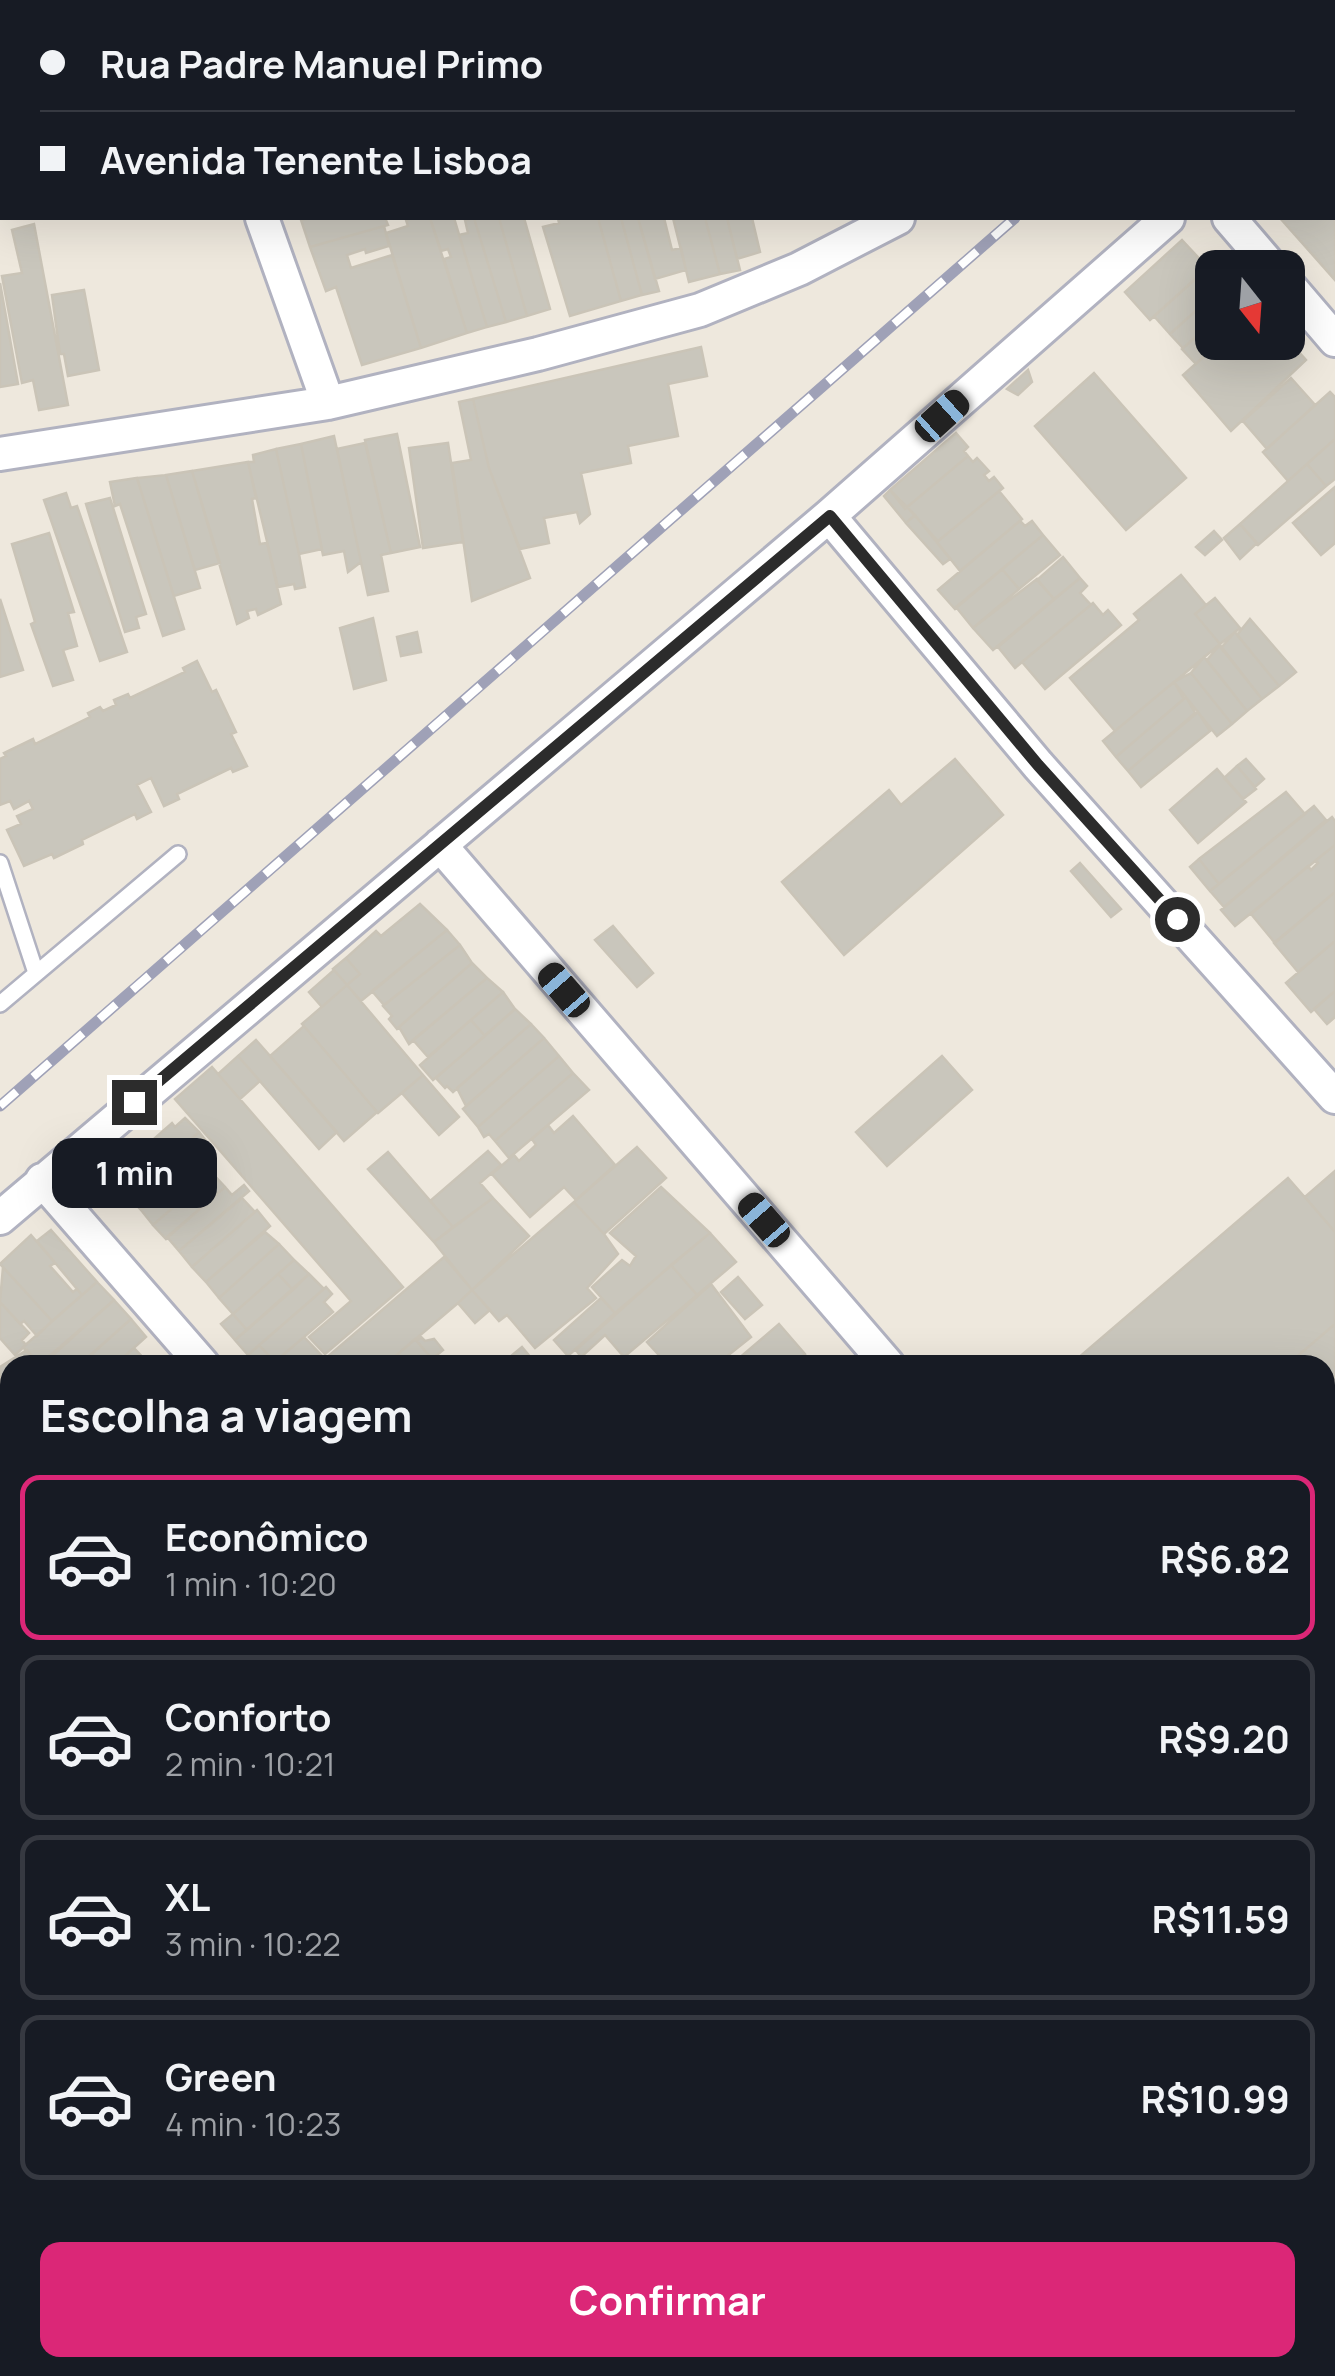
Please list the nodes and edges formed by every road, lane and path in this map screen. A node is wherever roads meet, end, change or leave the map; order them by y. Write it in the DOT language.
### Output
graph roads {
  1 [pos="263,220"];
  2 [pos="894,220"];
  3 [pos="1166,220"];
  4 [pos="1231,220"];
  5 [pos="1257,250"];
  6 [pos="1305,305"];
  7 [pos="1335,340"];
  8 [pos="328,402"];
  9 [pos="0,454"];
  10 [pos="830,516"];
  11 [pos="440,845"];
  12 [pos="178,854"];
  13 [pos="0,863"];
  14 [pos="36,974"];
  15 [pos="0,1004"];
  16 [pos="1335,1097"];
  17 [pos="42,1180"];
  18 [pos="0,1218"];
  19 [pos="194,1355"];
  20 [pos="879,1355"];
  1 -- 8 [label="street"];
  2 -- 8 [label="street"];
  3 -- 10 [label="street"];
  4 -- 5 [label="street"];
  6 -- 7 [label="street"];
  8 -- 9 [label="street"];
  10 -- 11 [label="street"];
  10 -- 16 [label="street"];
  11 -- 17 [label="street"];
  11 -- 20 [label="street"];
  12 -- 14 [label="lane"];
  13 -- 14 [label="lane"];
  14 -- 15 [label="lane"];
  17 -- 18 [label="street"];
  17 -- 19 [label="street"];
}
